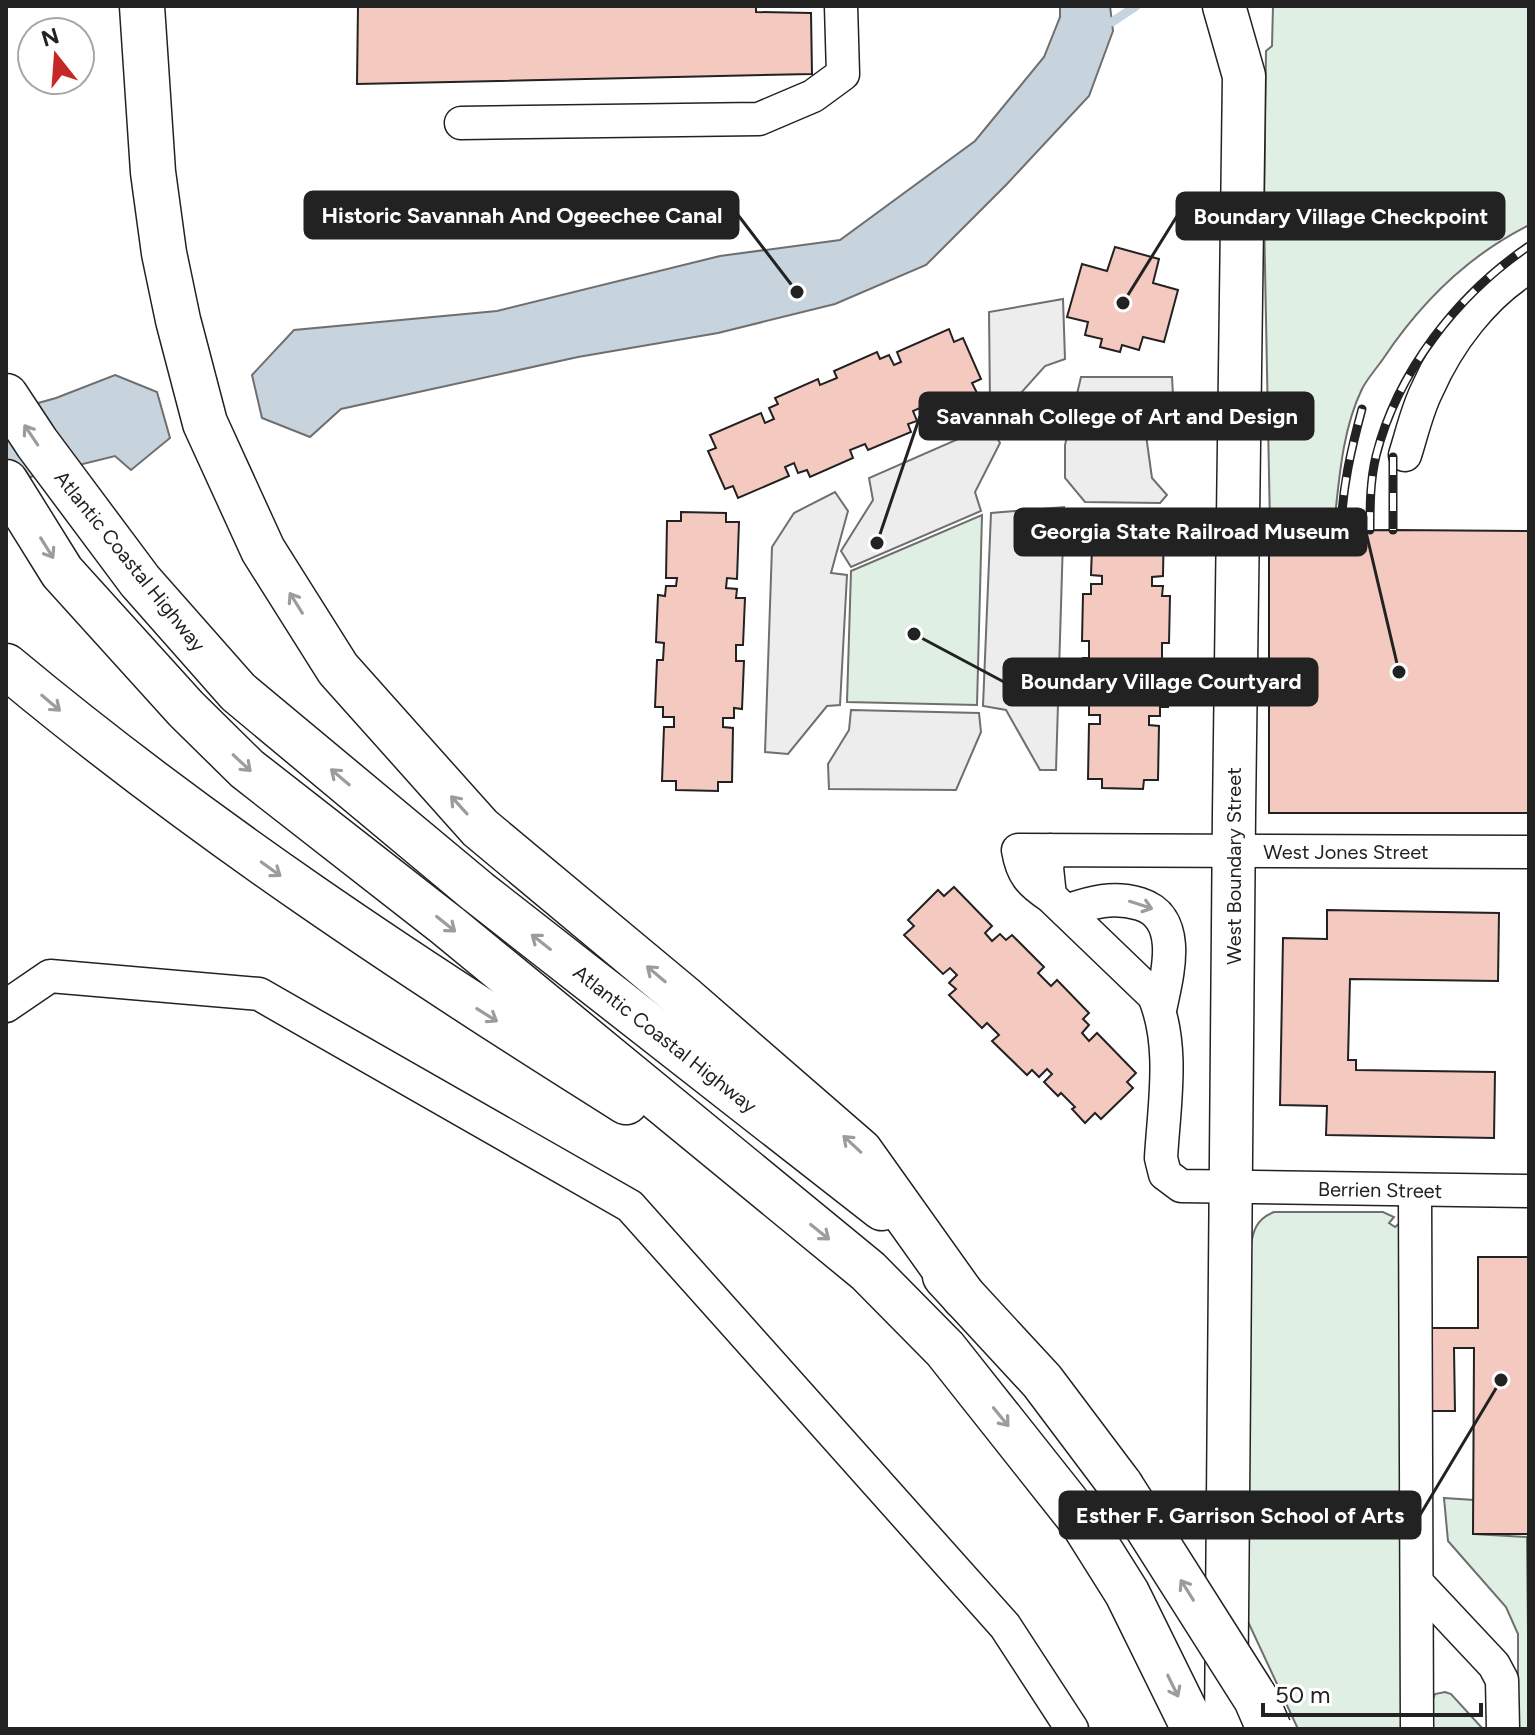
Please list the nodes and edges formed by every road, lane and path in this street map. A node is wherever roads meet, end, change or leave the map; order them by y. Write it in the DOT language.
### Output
graph roads {
  1 [pos="142,6"];
  2 [pos="841,6"];
  3 [pos="1224,6"];
  4 [pos="461,123"];
  5 [pos="1529,267"];
  6 [pos="6,396"];
  7 [pos="1405,455"];
  8 [pos="6,482"];
  9 [pos="6,666"];
  10 [pos="1235,851"];
  11 [pos="1529,852"];
  12 [pos="1058,904"];
  13 [pos="6,1006"];
  14 [pos="1160,1010"];
  15 [pos="1232,1188"];
  16 [pos="1424,1191"];
  17 [pos="1529,1191"];
  18 [pos="778,1197"];
  19 [pos="964,1297"];
  20 [pos="1426,1593"];
  21 [pos="1072,1729"];
  22 [pos="1194,1729"];
  23 [pos="1226,1729"];
  24 [pos="1269,1729"];
  25 [pos="1417,1729"];
  26 [pos="1503,1729"];
  19 -- 1 [label="highway, one-way"];
  2 -- 4 [label="street"];
  3 -- 10 [label="main road, West Boundary Street"];
  5 -- 7 [label="street"];
  19 -- 6 [label="highway, Atlantic Coastal Highway, one-way"];
  8 -- 18 [label="highway, one-way"];
  9 -- 18 [label="highway, one-way"];
  10 -- 11 [label="street, West Jones Street"];
  10 -- 12 [label="street, West Jones Street"];
  10 -- 15 [label="main road, West Boundary Street"];
  12 -- 14 [label="street"];
  12 -- 14 [label="street, one-way"];
  13 -- 21 [label="street"];
  14 -- 15 [label="street, Berrien Street"];
  15 -- 16 [label="street, Berrien Street"];
  15 -- 23 [label="main road, West Boundary Street"];
  16 -- 17 [label="street, Berrien Street"];
  16 -- 20 [label="street"];
  18 -- 22 [label="highway, one-way"];
  24 -- 19 [label="highway, Atlantic Coastal Highway, one-way, bridge"];
  20 -- 25 [label="street"];
  20 -- 26 [label="street"];
}
